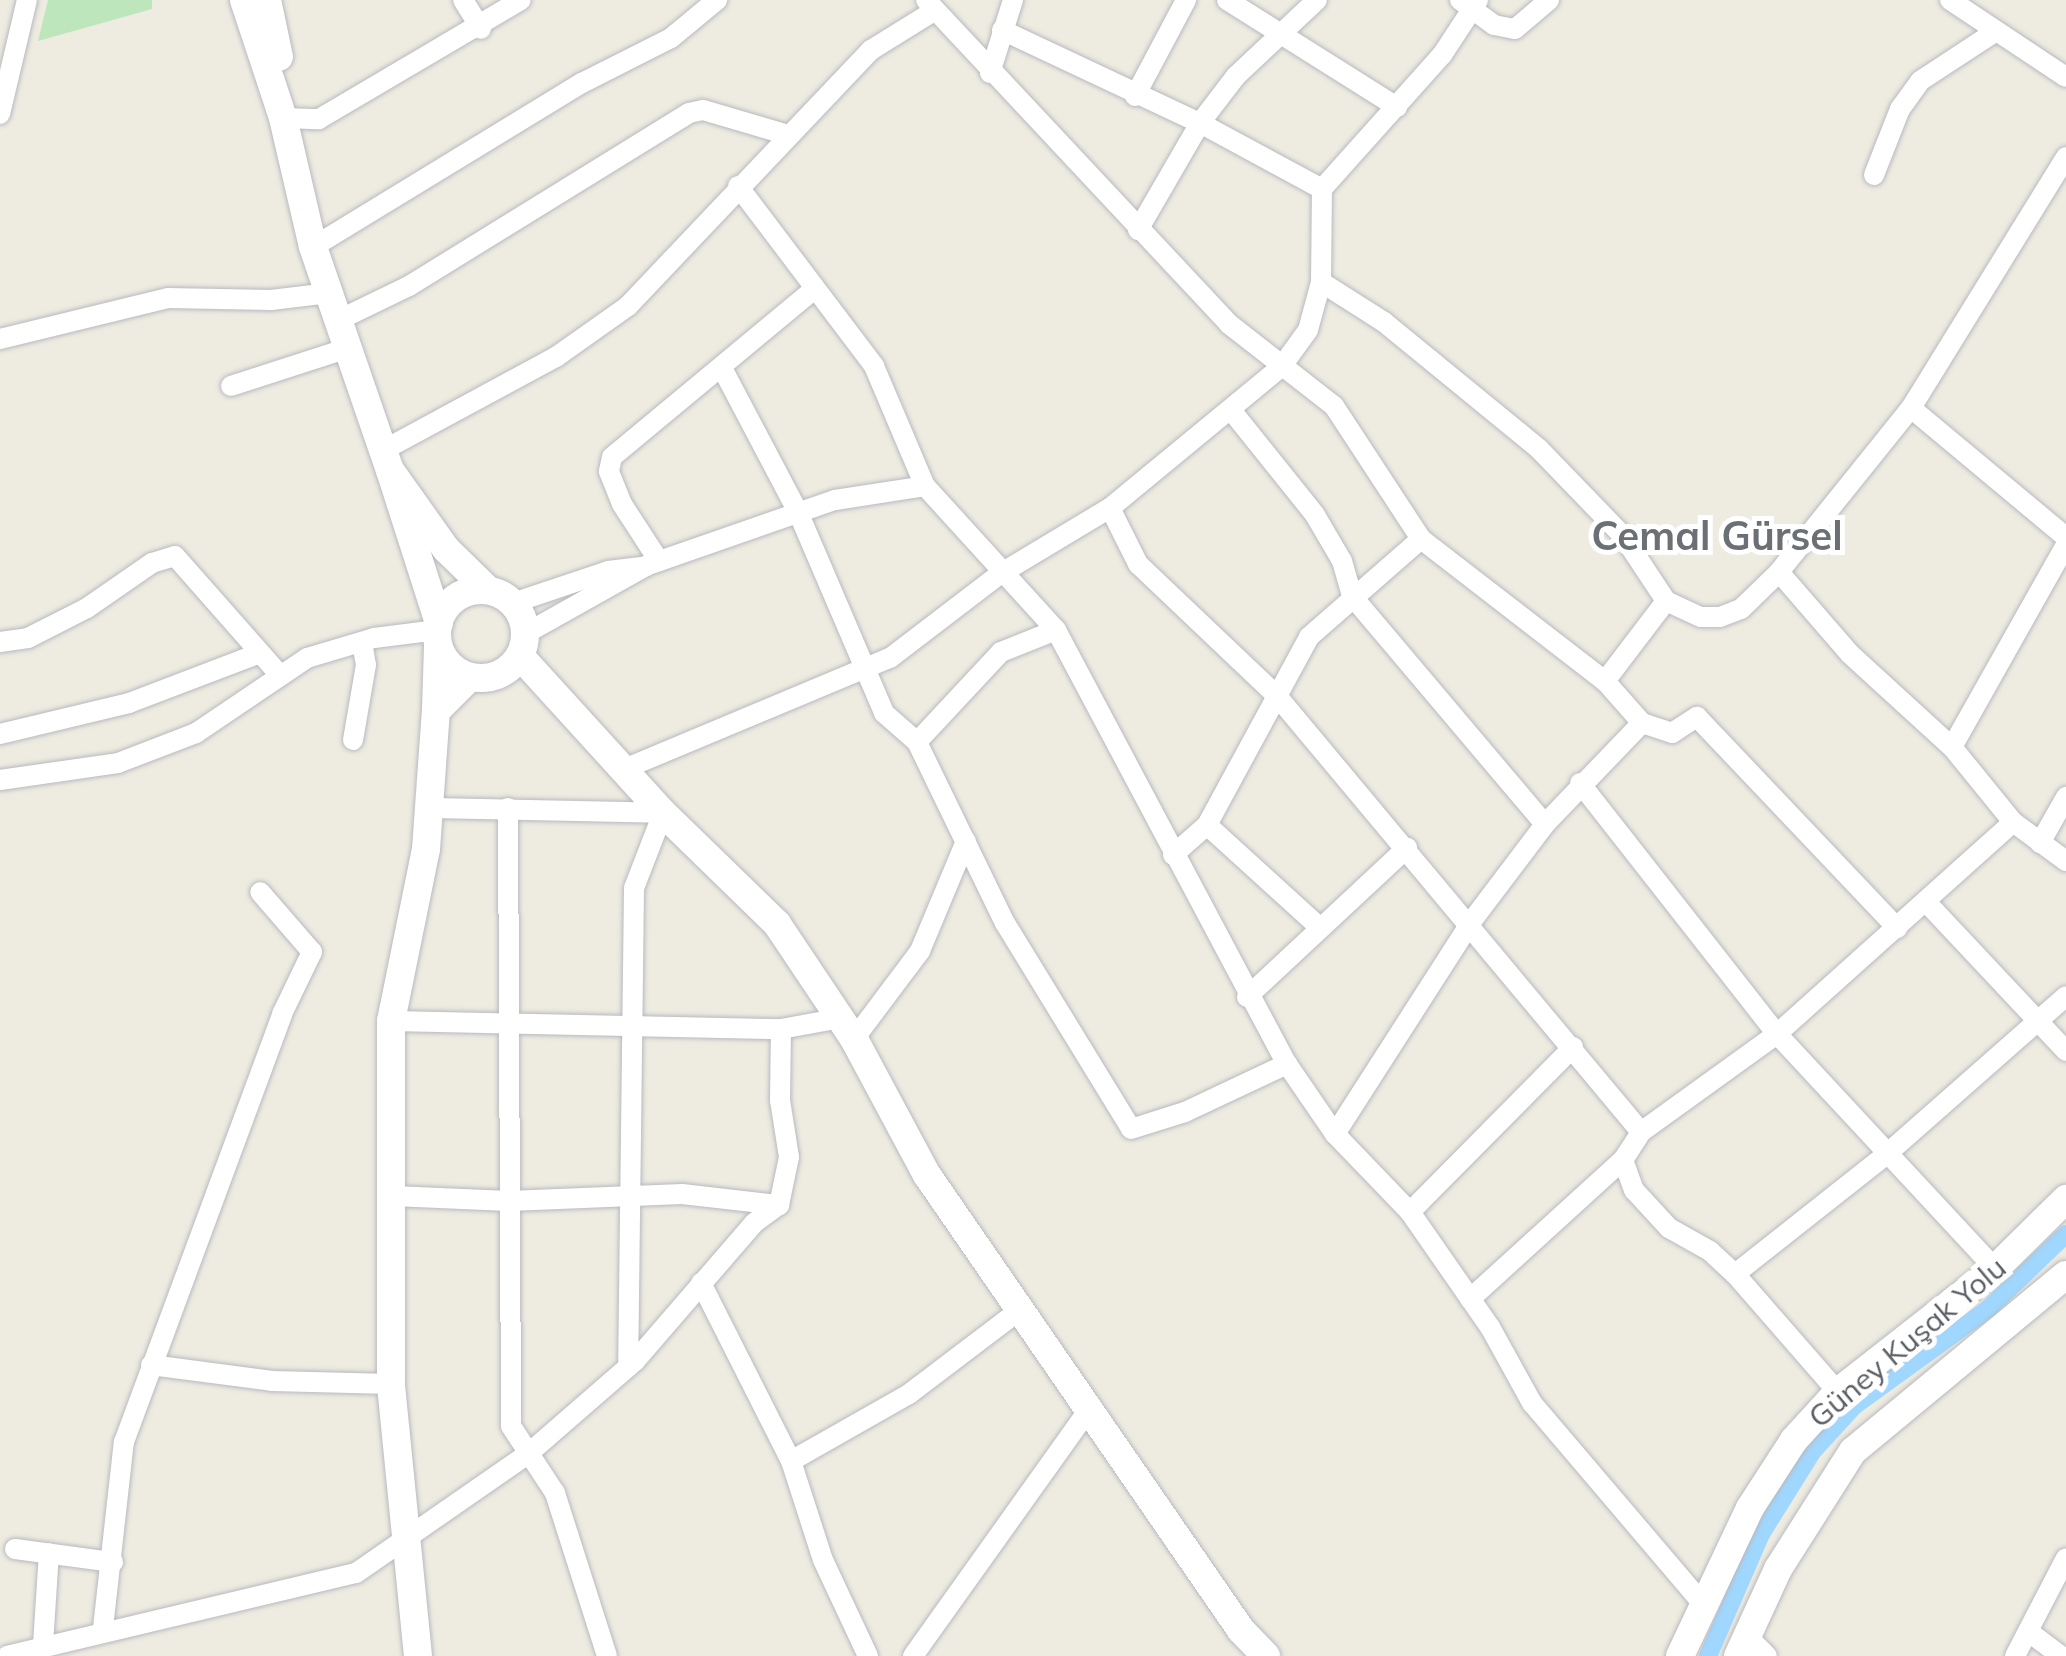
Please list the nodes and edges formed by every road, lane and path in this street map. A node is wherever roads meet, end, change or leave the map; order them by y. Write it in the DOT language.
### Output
graph roads {
  1 [pos="27,0"];
  2 [pos="244,0"];
  3 [pos="267,0"];
  4 [pos="463,0"];
  5 [pos="521,0"];
  6 [pos="717,0"];
  7 [pos="1013,0"];
  8 [pos="1186,0"];
  9 [pos="1228,0"];
  10 [pos="1316,0"];
  11 [pos="1550,0"];
  12 [pos="1950,0"];
  13 [pos="1471,4"];
  14 [pos="930,5"];
  15 [pos="481,29"];
  16 [pos="1002,30"];
  17 [pos="1281,31"];
  18 [pos="1996,31"];
  19 [pos="990,73"];
  20 [pos="2066,78"];
  21 [pos="1136,96"];
  22 [pos="1397,107"];
  23 [pos="0,114"];
  24 [pos="282,118"];
  25 [pos="1200,123"];
  26 [pos="788,134"];
  27 [pos="2066,157"];
  28 [pos="1874,175"];
  29 [pos="738,186"];
  30 [pos="1322,189"];
  31 [pos="1138,230"];
  32 [pos="313,246"];
  33 [pos="1322,282"];
  34 [pos="814,289"];
  35 [pos="330,293"];
  36 [pos="339,320"];
  37 [pos="0,339"];
  38 [pos="348,348"];
  39 [pos="1282,366"];
  40 [pos="722,368"];
  41 [pos="231,386"];
  42 [pos="1911,408"];
  43 [pos="1231,410"];
  44 [pos="385,461"];
  45 [pos="925,486"];
  46 [pos="1110,508"];
  47 [pos="798,512"];
  48 [pos="1421,539"];
  49 [pos="2066,541"];
  50 [pos="653,564"];
  51 [pos="1779,572"];
  52 [pos="1000,574"];
  53 [pos="501,596"];
  54 [pos="1352,596"];
  55 [pos="1666,601"];
  56 [pos="1056,630"];
  57 [pos="438,633"];
  58 [pos="0,642"];
  59 [pos="362,642"];
  60 [pos="522,645"];
  61 [pos="260,653"];
  62 [pos="866,670"];
  63 [pos="280,675"];
  64 [pos="470,677"];
  65 [pos="1605,681"];
  66 [pos="1277,696"];
  67 [pos="436,711"];
  68 [pos="1642,723"];
  69 [pos="0,734"];
  70 [pos="353,740"];
  71 [pos="917,742"];
  72 [pos="1952,747"];
  73 [pos="624,770"];
  74 [pos="0,780"];
  75 [pos="1580,784"];
  76 [pos="2066,797"];
  77 [pos="430,808"];
  78 [pos="508,808"];
  79 [pos="663,813"];
  80 [pos="2013,822"];
  81 [pos="1545,824"];
  82 [pos="1206,825"];
  83 [pos="966,841"];
  84 [pos="2040,843"];
  85 [pos="1408,848"];
  86 [pos="1173,855"];
  87 [pos="2066,862"];
  88 [pos="260,892"];
  89 [pos="1927,903"];
  90 [pos="1472,922"];
  91 [pos="1320,928"];
  92 [pos="1897,928"];
  93 [pos="2066,996"];
  94 [pos="1247,997"];
  95 [pos="391,1021"];
  96 [pos="2039,1021"];
  97 [pos="632,1022"];
  98 [pos="511,1023"];
  99 [pos="781,1029"];
  100 [pos="848,1029"];
  101 [pos="1777,1034"];
  102 [pos="1573,1047"];
  103 [pos="2066,1051"];
  104 [pos="1287,1064"];
  105 [pos="1641,1132"];
  106 [pos="1335,1134"];
  107 [pos="1888,1154"];
  108 [pos="1623,1160"];
  109 [pos="393,1196"];
  110 [pos="2066,1199"];
  111 [pos="626,1200"];
  112 [pos="509,1202"];
  113 [pos="779,1206"];
  114 [pos="1410,1212"];
  115 [pos="1996,1269"];
  116 [pos="1735,1274"];
  117 [pos="2066,1275"];
  118 [pos="700,1284"];
  119 [pos="1470,1299"];
  120 [pos="1021,1309"];
  121 [pos="151,1364"];
  122 [pos="628,1367"];
  123 [pos="391,1384"];
  124 [pos="1838,1392"];
  125 [pos="1092,1406"];
  126 [pos="528,1454"];
  127 [pos="791,1461"];
  128 [pos="406,1543"];
  129 [pos="16,1548"];
  130 [pos="49,1553"];
  131 [pos="2066,1558"];
  132 [pos="113,1562"];
  133 [pos="1704,1605"];
  134 [pos="102,1628"];
  135 [pos="2029,1632"];
  136 [pos="43,1646"];
  137 [pos="1750,1649"];
  138 [pos="864,1654"];
  139 [pos="7,1656"];
  140 [pos="418,1656"];
  141 [pos="606,1656"];
  142 [pos="913,1656"];
  143 [pos="1266,1656"];
  144 [pos="1680,1656"];
  145 [pos="2015,1656"];
  146 [pos="2061,1656"];
  1 -- 23 [label="street"];
  2 -- 24 [label="main road"];
  3 -- 24 [label="main road"];
  4 -- 15 [label="street"];
  5 -- 15 [label="street"];
  6 -- 32 [label="street"];
  7 -- 16 [label="street"];
  8 -- 21 [label="street"];
  9 -- 17 [label="street"];
  10 -- 17 [label="street"];
  11 -- 13 [label="street"];
  12 -- 18 [label="street"];
  13 -- 22 [label="street"];
  14 -- 19 [label="street"];
  14 -- 26 [label="street"];
  15 -- 24 [label="street"];
  16 -- 19 [label="street"];
  16 -- 21 [label="street"];
  17 -- 22 [label="street"];
  17 -- 25 [label="street"];
  18 -- 20 [label="street"];
  18 -- 28 [label="street"];
  19 -- 31 [label="street"];
  21 -- 25 [label="street"];
  22 -- 30 [label="street"];
  24 -- 32 [label="main road"];
  25 -- 30 [label="street"];
  25 -- 31 [label="street"];
  26 -- 29 [label="street"];
  26 -- 36 [label="street"];
  27 -- 42 [label="street"];
  29 -- 34 [label="street"];
  29 -- 44 [label="street"];
  30 -- 33 [label="street"];
  31 -- 39 [label="street"];
  32 -- 35 [label="main road"];
  33 -- 39 [label="street"];
  33 -- 55 [label="street"];
  34 -- 40 [label="street"];
  34 -- 45 [label="street"];
  35 -- 36 [label="main road"];
  35 -- 37 [label="street"];
  36 -- 38 [label="main road"];
  38 -- 41 [label="street"];
  38 -- 44 [label="main road"];
  39 -- 43 [label="street"];
  39 -- 48 [label="street"];
  40 -- 47 [label="street"];
  40 -- 50 [label="street"];
  42 -- 49 [label="street"];
  42 -- 51 [label="street"];
  43 -- 46 [label="street"];
  43 -- 54 [label="street"];
  44 -- 53 [label="main road"];
  44 -- 57 [label="main road"];
  45 -- 47 [label="street"];
  45 -- 52 [label="street"];
  46 -- 52 [label="street"];
  46 -- 66 [label="street"];
  47 -- 50 [label="street"];
  47 -- 62 [label="street"];
  48 -- 54 [label="street"];
  48 -- 65 [label="street"];
  49 -- 72 [label="street"];
  50 -- 53 [label="street"];
  50 -- 60 [label="street"];
  51 -- 55 [label="street"];
  51 -- 72 [label="street"];
  52 -- 56 [label="street"];
  52 -- 62 [label="street"];
  53 -- 57 [label="main road"];
  53 -- 60 [label="main road"];
  54 -- 66 [label="street"];
  54 -- 81 [label="street"];
  55 -- 65 [label="street"];
  56 -- 71 [label="street"];
  56 -- 86 [label="street"];
  57 -- 59 [label="street"];
  57 -- 64 [label="main road"];
  57 -- 67 [label="main road"];
  58 -- 61 [label="street"];
  59 -- 63 [label="street"];
  59 -- 70 [label="street"];
  60 -- 64 [label="main road"];
  60 -- 73 [label="main road"];
  61 -- 63 [label="street"];
  61 -- 69 [label="street"];
  62 -- 71 [label="street"];
  62 -- 73 [label="street"];
  63 -- 74 [label="street"];
  64 -- 67 [label="main road"];
  65 -- 68 [label="street"];
  66 -- 82 [label="street"];
  66 -- 85 [label="street"];
  67 -- 77 [label="main road"];
  68 -- 75 [label="street"];
  68 -- 92 [label="street"];
  71 -- 83 [label="street"];
  72 -- 80 [label="street"];
  73 -- 79 [label="main road"];
  75 -- 81 [label="street"];
  75 -- 101 [label="street"];
  76 -- 84 [label="street"];
  77 -- 78 [label="street"];
  77 -- 95 [label="main road"];
  78 -- 79 [label="street"];
  78 -- 98 [label="street"];
  79 -- 97 [label="street"];
  79 -- 100 [label="main road"];
  80 -- 84 [label="street"];
  80 -- 89 [label="street"];
  81 -- 90 [label="street"];
  82 -- 86 [label="street"];
  82 -- 91 [label="street"];
  83 -- 100 [label="street"];
  83 -- 104 [label="street"];
  84 -- 87 [label="street"];
  85 -- 90 [label="street"];
  85 -- 91 [label="street"];
  86 -- 94 [label="street"];
  88 -- 121 [label="street"];
  89 -- 92 [label="street"];
  89 -- 96 [label="street"];
  90 -- 102 [label="street"];
  90 -- 106 [label="street"];
  91 -- 94 [label="street"];
  92 -- 101 [label="street"];
  93 -- 96 [label="street"];
  94 -- 104 [label="street"];
  95 -- 98 [label="street"];
  95 -- 109 [label="main road"];
  96 -- 103 [label="street"];
  96 -- 107 [label="street"];
  97 -- 98 [label="street"];
  97 -- 99 [label="street"];
  97 -- 111 [label="street"];
  98 -- 112 [label="street"];
  99 -- 100 [label="street"];
  99 -- 113 [label="street"];
  100 -- 120 [label="main road"];
  101 -- 105 [label="street"];
  101 -- 107 [label="street"];
  102 -- 105 [label="street"];
  102 -- 114 [label="street"];
  104 -- 106 [label="street"];
  105 -- 108 [label="street"];
  106 -- 114 [label="street"];
  107 -- 115 [label="street"];
  107 -- 116 [label="street"];
  108 -- 116 [label="street"];
  108 -- 119 [label="street"];
  109 -- 112 [label="street"];
  109 -- 123 [label="main road"];
  110 -- 115 [label="main road, Güney Kuşak Yolu"];
  111 -- 112 [label="street"];
  111 -- 113 [label="street"];
  111 -- 122 [label="street"];
  112 -- 126 [label="street"];
  113 -- 118 [label="street"];
  114 -- 119 [label="street"];
  115 -- 124 [label="main road, Güney Kuşak Yolu"];
  116 -- 124 [label="street"];
  117 -- 137 [label="main road, Güney Kuşak Yolu"];
  118 -- 122 [label="street"];
  118 -- 127 [label="street"];
  119 -- 133 [label="street"];
  120 -- 125 [label="main road"];
  120 -- 127 [label="street"];
  121 -- 123 [label="street"];
  121 -- 132 [label="street"];
  122 -- 126 [label="street"];
  123 -- 128 [label="main road"];
  124 -- 133 [label="main road, Güney Kuşak Yolu"];
  125 -- 142 [label="street"];
  125 -- 143 [label="main road"];
  126 -- 128 [label="street"];
  126 -- 141 [label="street"];
  127 -- 138 [label="street"];
  128 -- 134 [label="street"];
  128 -- 140 [label="main road"];
  129 -- 130 [label="street"];
  130 -- 132 [label="street"];
  130 -- 136 [label="street"];
  131 -- 135 [label="street"];
  132 -- 134 [label="street"];
  133 -- 144 [label="main road, Güney Kuşak Yolu"];
  134 -- 136 [label="street"];
  135 -- 145 [label="street"];
  135 -- 146 [label="street"];
  136 -- 139 [label="street"];
}
